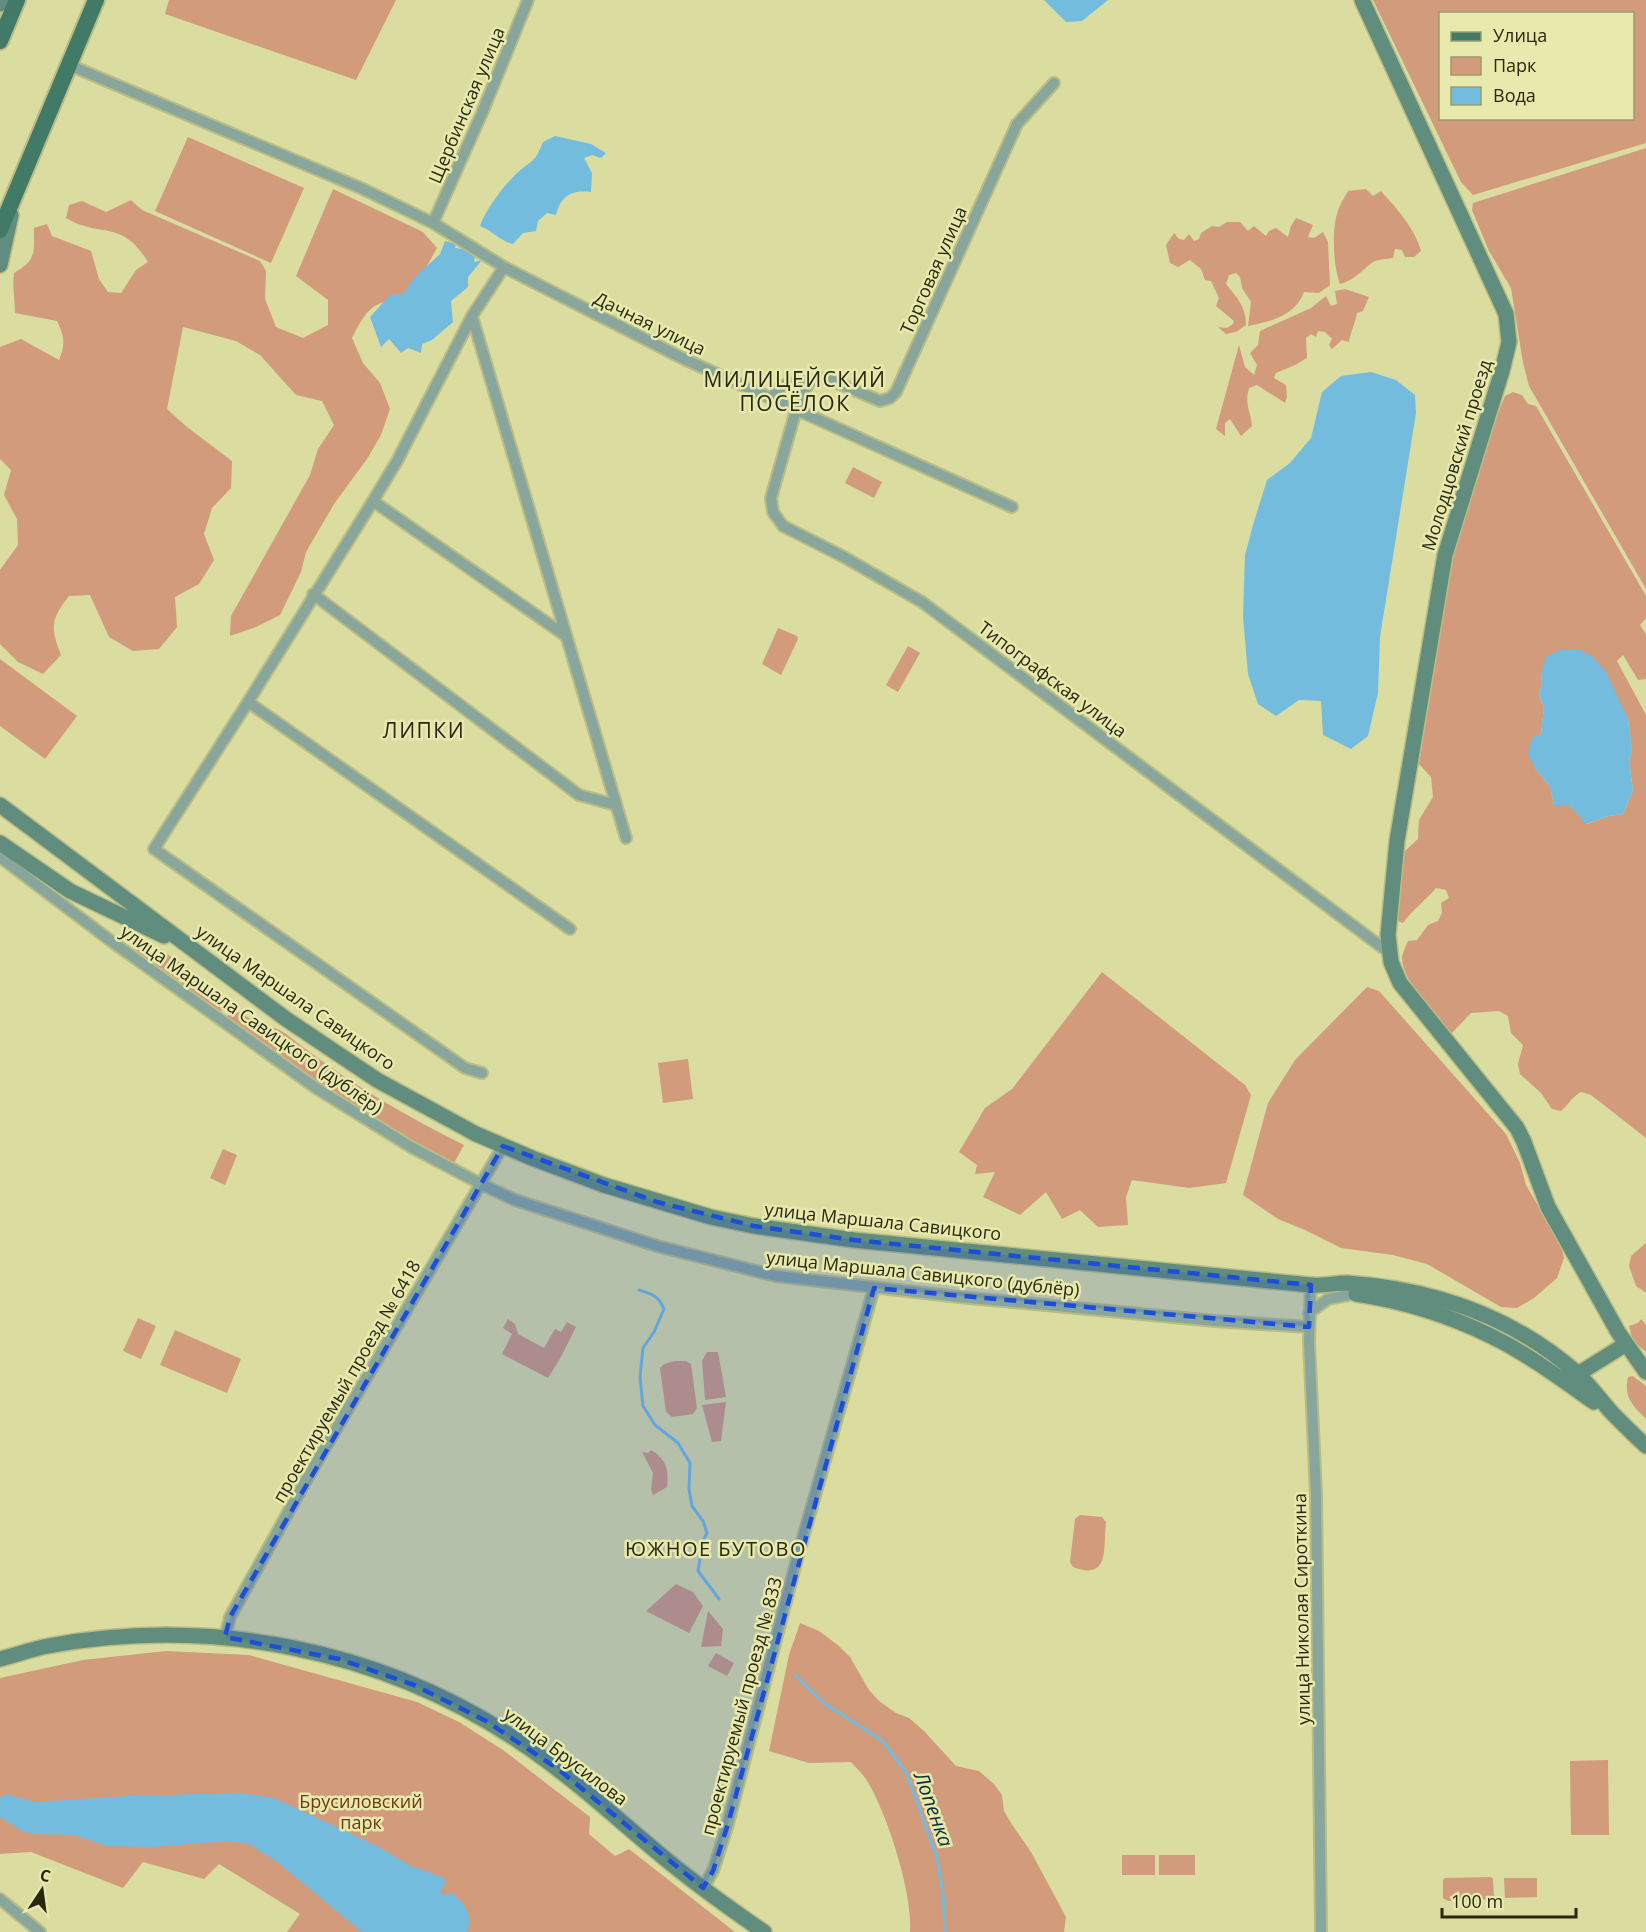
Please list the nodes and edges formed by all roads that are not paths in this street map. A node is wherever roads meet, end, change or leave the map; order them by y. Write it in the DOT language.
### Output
graph roads {
  1 [pos="17,0"];
  2 [pos="96,0"];
  3 [pos="528,0"];
  4 [pos="1362,0"];
  5 [pos="0,40"];
  6 [pos="69,65"];
  7 [pos="1054,83"];
  8 [pos="14,199"];
  9 [pos="433,223"];
  10 [pos="0,230"];
  11 [pos="0,265"];
  12 [pos="504,267"];
  13 [pos="472,316"];
  14 [pos="809,382"];
  15 [pos="772,399"];
  16 [pos="796,410"];
  17 [pos="373,501"];
  18 [pos="1012,507"];
  19 [pos="313,594"];
  20 [pos="566,636"];
  21 [pos="248,702"];
  22 [pos="0,805"];
  23 [pos="616,805"];
  24 [pos="626,838"];
  25 [pos="0,843"];
  26 [pos="0,857"];
  27 [pos="570,929"];
  28 [pos="1389,950"];
  29 [pos="197,952"];
  30 [pos="482,1073"];
  31 [pos="504,1146"];
  32 [pos="481,1184"];
  33 [pos="1313,1285"];
  34 [pos="874,1288"];
  35 [pos="1354,1294"];
  36 [pos="1309,1312"];
  37 [pos="1309,1327"];
  38 [pos="1626,1344"];
  39 [pos="1646,1372"];
  40 [pos="1572,1378"];
  41 [pos="1646,1446"];
  42 [pos="225,1636"];
  43 [pos="0,1659"];
  44 [pos="702,1888"];
  45 [pos="0,1899"];
  46 [pos="40,1932"];
  47 [pos="764,1932"];
  48 [pos="1321,1932"];
  1 -- 5 [label="main road"];
  2 -- 6 [label="main road"];
  3 -- 9 [label="street, Щербинская улица"];
  4 -- 28 [label="street, Молодцовский проезд"];
  6 -- 8 [label="main road"];
  6 -- 9 [label="street, Дачная улица"];
  7 -- 14 [label="street, Торговая улица"];
  8 -- 10 [label="main road"];
  8 -- 11 [label="street"];
  9 -- 12 [label="street, Дачная улица"];
  12 -- 13 [label="street"];
  12 -- 15 [label="street, Дачная улица"];
  13 -- 17 [label="street"];
  13 -- 20 [label="street"];
  14 -- 15 [label="street, Торговая улица"];
  14 -- 16 [label="street"];
  15 -- 16 [label="street, Дачная улица"];
  16 -- 18 [label="street, Дачная улица"];
  16 -- 28 [label="street, Типографская улица"];
  17 -- 19 [label="street"];
  17 -- 20 [label="street"];
  19 -- 21 [label="street"];
  19 -- 23 [label="street"];
  20 -- 23 [label="street"];
  21 -- 27 [label="street"];
  21 -- 30 [label="street"];
  22 -- 29 [label="street, улица Маршала Савицкого"];
  23 -- 24 [label="street"];
  25 -- 29 [label="street"];
  26 -- 32 [label="street, улица Маршала Савицкого (дублёр)"];
  28 -- 38 [label="street, Молодцовский проезд"];
  29 -- 31 [label="street, улица Маршала Савицкого"];
  31 -- 32 [label="street, проектируемый проезд № 6418"];
  31 -- 33 [label="street, улица Маршала Савицкого"];
  32 -- 34 [label="street, улица Маршала Савицкого (дублёр)"];
  32 -- 42 [label="street, проектируемый проезд № 6418"];
  33 -- 35 [label="street"];
  33 -- 36 [label="street, улица Николая Сироткина"];
  33 -- 40 [label="street, улица Маршала Савицкого"];
  34 -- 37 [label="street, улица Маршала Савицкого (дублёр)"];
  34 -- 44 [label="street, проектируемый проезд № 833"];
  35 -- 36 [label="street"];
  35 -- 40 [label="street"];
  36 -- 37 [label="street, улица Николая Сироткина"];
  37 -- 48 [label="street, улица Николая Сироткина"];
  38 -- 39 [label="street, Молодцовский проезд"];
  38 -- 40 [label="street"];
  40 -- 41 [label="street, улица Маршала Савицкого"];
  42 -- 43 [label="street, улица Брусилова"];
  42 -- 44 [label="street, улица Брусилова"];
  44 -- 47 [label="street, улица Брусилова"];
  45 -- 46 [label="street"];
}
